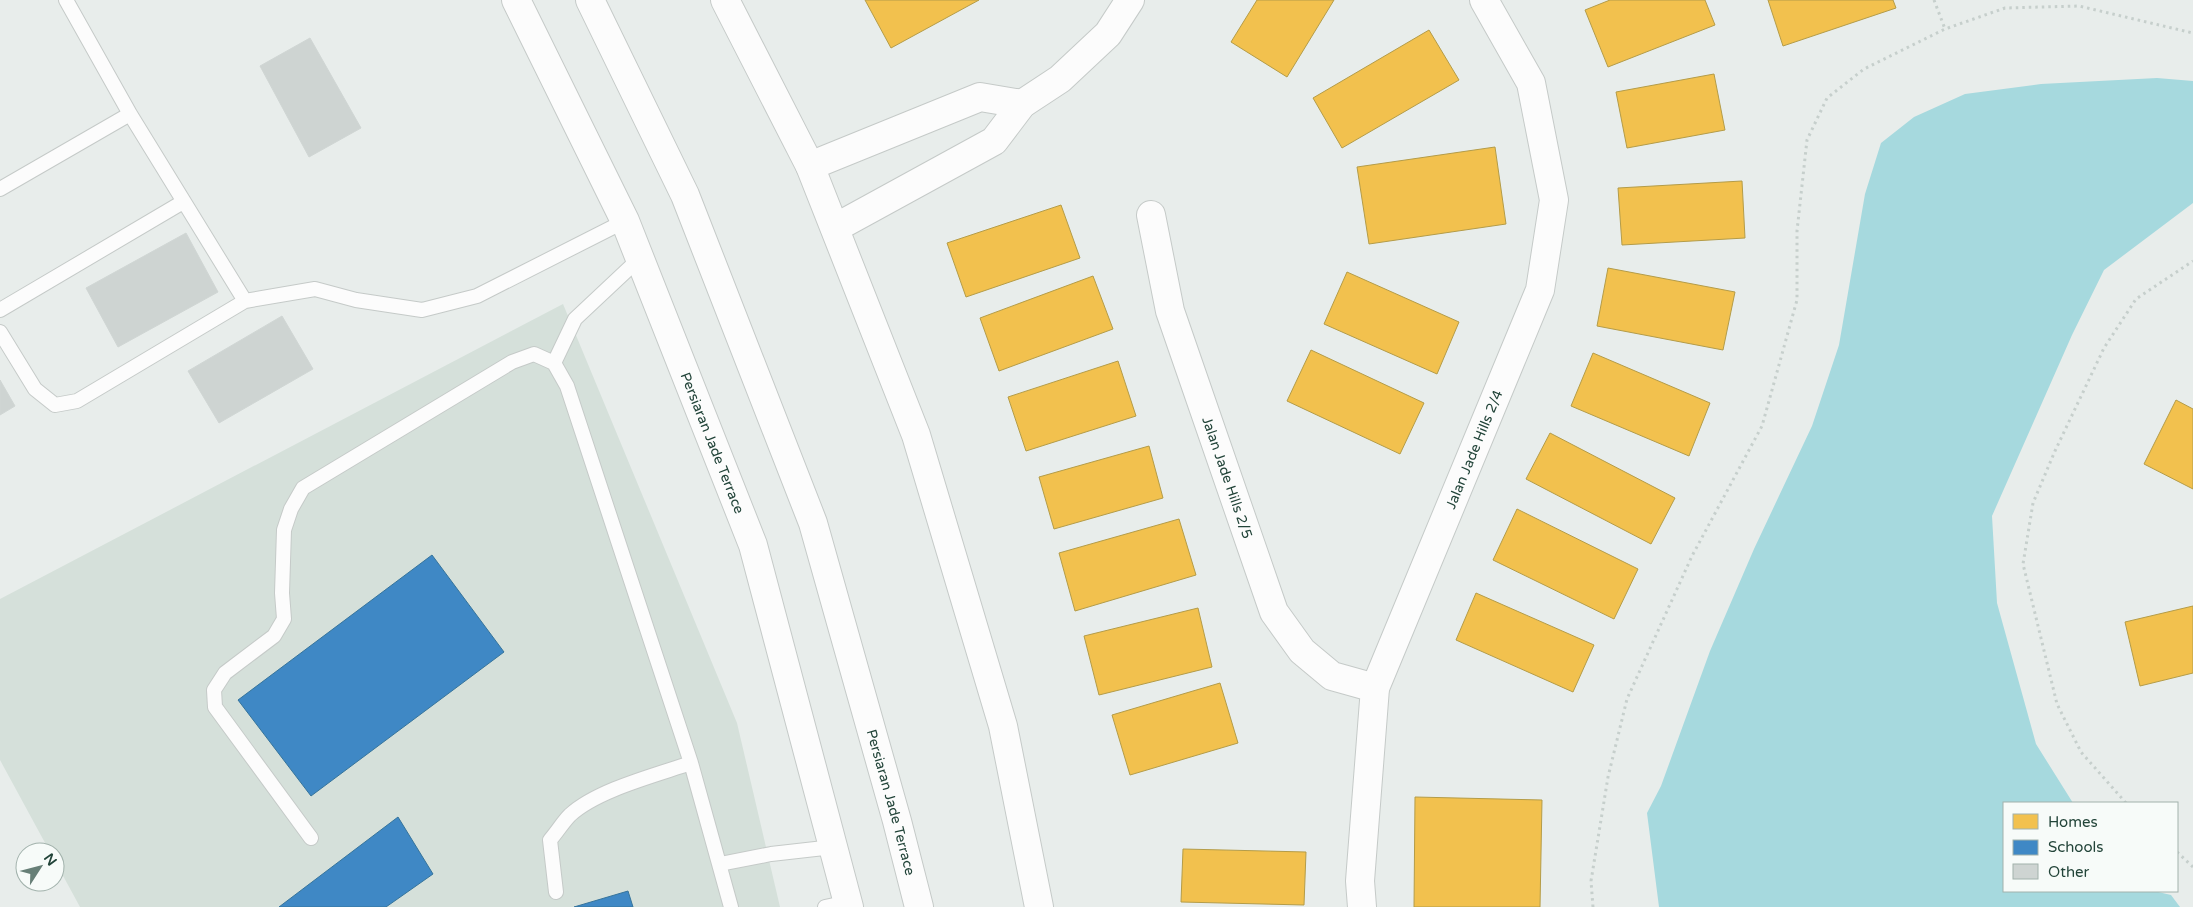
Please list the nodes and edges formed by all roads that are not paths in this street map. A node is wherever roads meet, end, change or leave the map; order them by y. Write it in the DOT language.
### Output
graph roads {
  1 [pos="66,0"];
  2 [pos="516,0"];
  3 [pos="590,0"];
  4 [pos="725,0"];
  5 [pos="1130,0"];
  6 [pos="1484,0"];
  7 [pos="1022,104"];
  8 [pos="130,114"];
  9 [pos="810,166"];
  10 [pos="0,189"];
  11 [pos="183,202"];
  12 [pos="1151,215"];
  13 [pos="626,221"];
  14 [pos="835,228"];
  15 [pos="639,259"];
  16 [pos="245,301"];
  17 [pos="0,310"];
  18 [pos="0,332"];
  19 [pos="554,363"];
  20 [pos="1375,688"];
  21 [pos="691,763"];
  22 [pos="310,838"];
  23 [pos="833,847"];
  24 [pos="720,864"];
  25 [pos="556,892"];
  26 [pos="840,905"];
  27 [pos="731,907"];
  28 [pos="919,907"];
  29 [pos="1038,907"];
  30 [pos="1362,907"];
  1 -- 8 [label="lane"];
  2 -- 13 [label="street, Persiaran Jade Terrace"];
  3 -- 28 [label="street, Persiaran Jade Terrace"];
  4 -- 9 [label="street"];
  5 -- 7 [label="street"];
  6 -- 20 [label="street, Jalan Jade Hills 2/4"];
  7 -- 9 [label="street"];
  7 -- 14 [label="street"];
  8 -- 10 [label="lane"];
  8 -- 11 [label="lane"];
  9 -- 14 [label="street"];
  11 -- 16 [label="lane"];
  11 -- 17 [label="lane"];
  12 -- 20 [label="street, Jalan Jade Hills 2/5"];
  13 -- 15 [label="street, Persiaran Jade Terrace"];
  13 -- 16 [label="lane"];
  14 -- 29 [label="street"];
  15 -- 19 [label="lane"];
  15 -- 23 [label="street, Persiaran Jade Terrace"];
  16 -- 18 [label="lane"];
  19 -- 21 [label="lane"];
  19 -- 22 [label="lane"];
  20 -- 30 [label="street, Jalan Jade Hills 2/4"];
  21 -- 24 [label="lane"];
  21 -- 25 [label="lane"];
  23 -- 24 [label="lane"];
  23 -- 26 [label="street, Persiaran Jade Terrace"];
  24 -- 27 [label="lane"];
}
